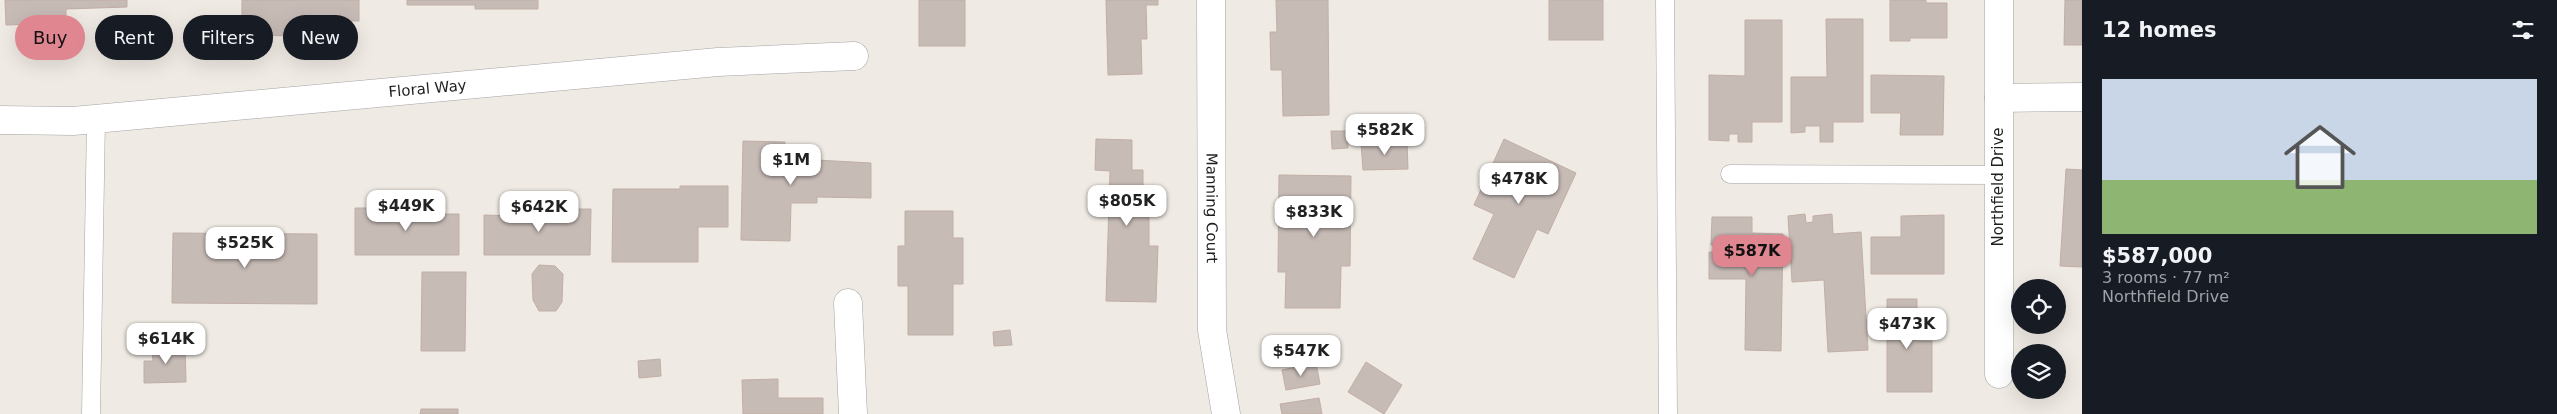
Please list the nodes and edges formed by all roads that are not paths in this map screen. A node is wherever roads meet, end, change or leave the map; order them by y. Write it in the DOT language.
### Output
graph roads {
  1 [pos="1210,0"];
  2 [pos="1665,0"];
  3 [pos="1999,0"];
  4 [pos="854,56"];
  5 [pos="2082,97"];
  6 [pos="1999,98"];
  7 [pos="96,119"];
  8 [pos="0,120"];
  9 [pos="1730,174"];
  10 [pos="1998,175"];
  11 [pos="848,303"];
  12 [pos="1999,374"];
  13 [pos="91,414"];
  14 [pos="853,414"];
  15 [pos="1226,414"];
  16 [pos="1668,414"];
  1 -- 15 [label="street, Manning Court"];
  2 -- 16 [label="lane"];
  3 -- 6 [label="street, Northfield Drive"];
  4 -- 7 [label="street, Floral Way"];
  5 -- 6 [label="street"];
  6 -- 10 [label="street, Northfield Drive"];
  7 -- 8 [label="street, Floral Way"];
  7 -- 13 [label="lane"];
  9 -- 10 [label="lane"];
  10 -- 12 [label="street, Northfield Drive"];
  11 -- 14 [label="street"];
}
